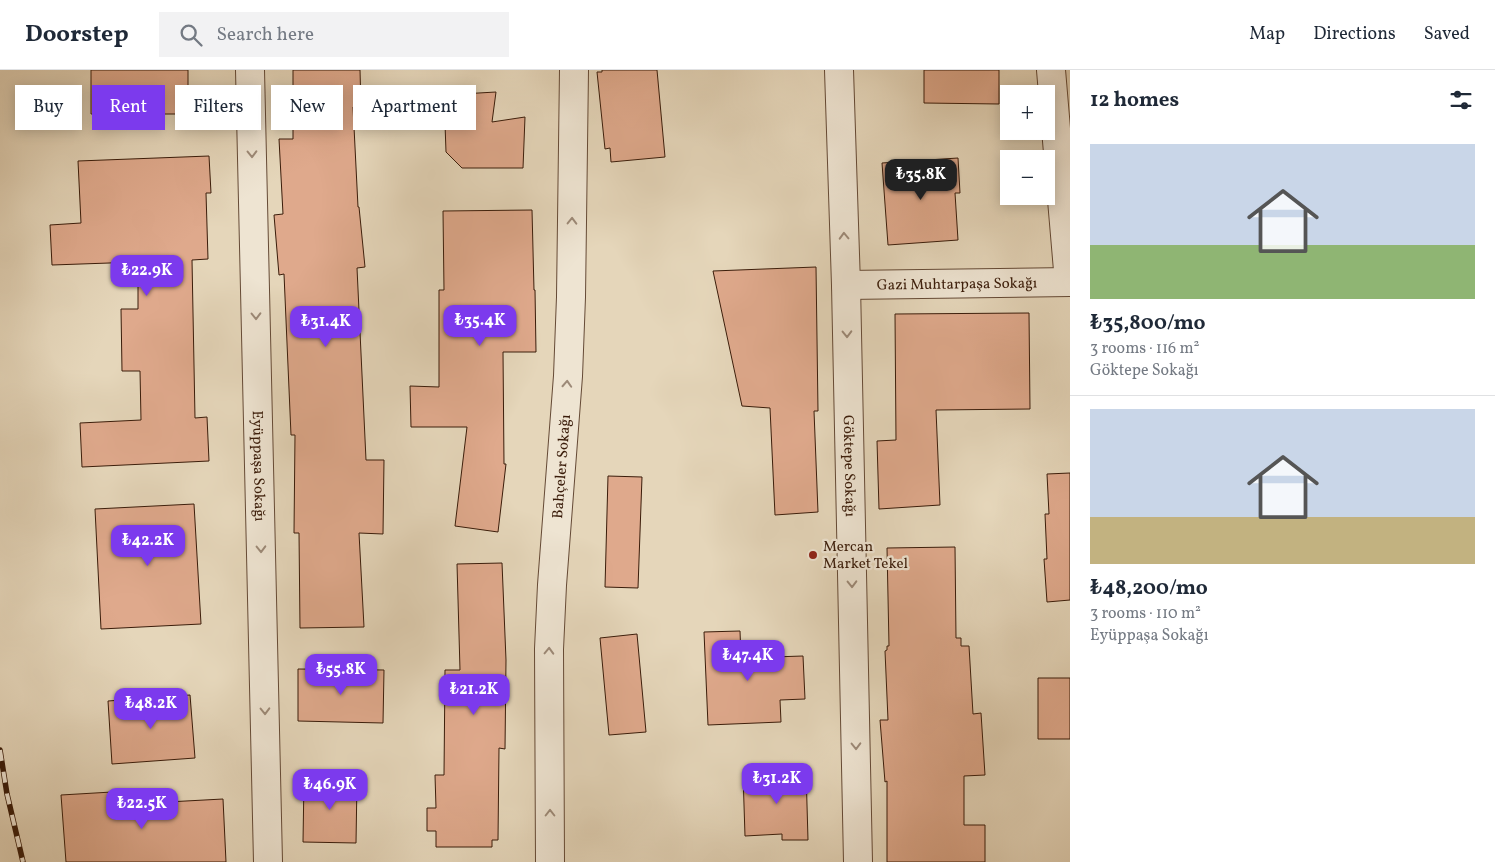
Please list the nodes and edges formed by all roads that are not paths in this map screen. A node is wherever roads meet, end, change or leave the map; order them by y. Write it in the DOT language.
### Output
graph roads {
  1 [pos="250,70"];
  2 [pos="574,70"];
  3 [pos="839,70"];
  4 [pos="1051,70"];
  5 [pos="1070,282"];
  6 [pos="846,285"];
  7 [pos="268,862"];
  8 [pos="550,862"];
  9 [pos="858,862"];
  1 -- 7 [label="street, Eyüppaşa Sokağı, one-way"];
  8 -- 2 [label="street, Bahçeler Sokağı, one-way"];
  6 -- 3 [label="street, Göktepe Sokağı, one-way"];
  4 -- 5 [label="street, Gazi Muhtarpaşa Sokağı"];
  5 -- 6 [label="street, Gazi Muhtarpaşa Sokağı"];
  6 -- 9 [label="street, Göktepe Sokağı, one-way"];
}
